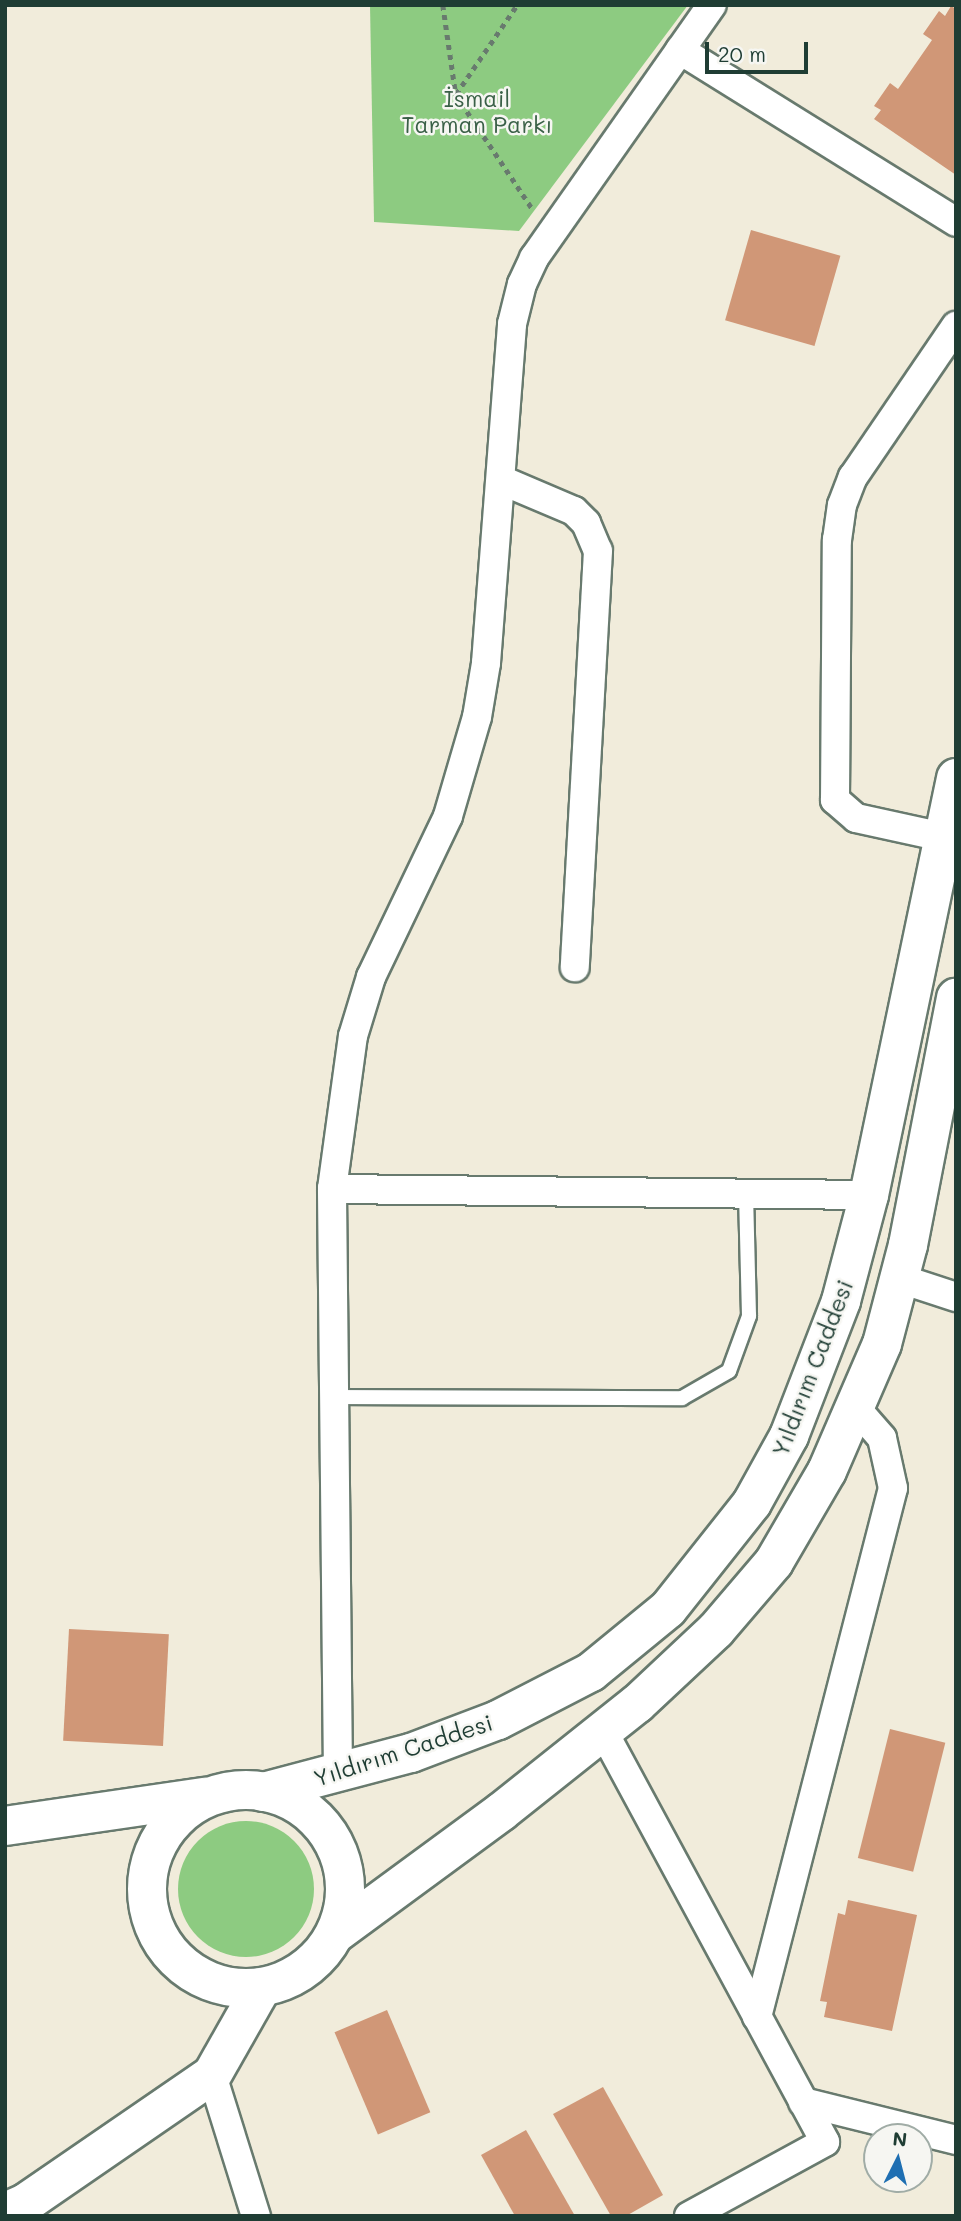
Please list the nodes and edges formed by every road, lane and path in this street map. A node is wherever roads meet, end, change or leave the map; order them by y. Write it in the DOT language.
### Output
graph roads {
  1 [pos="443,5"];
  2 [pos="517,5"];
  3 [pos="712,5"];
  4 [pos="680,50"];
  5 [pos="456,95"];
  6 [pos="956,222"];
  7 [pos="550,236"];
  8 [pos="956,326"];
  9 [pos="500,480"];
  10 [pos="956,778"];
  11 [pos="943,837"];
  12 [pos="575,967"];
  13 [pos="956,998"];
  14 [pos="332,1189"];
  15 [pos="746,1192"];
  16 [pos="869,1195"];
  17 [pos="901,1279"];
  18 [pos="956,1297"];
  19 [pos="333,1397"];
  20 [pos="856,1408"];
  21 [pos="603,1731"];
  22 [pos="338,1775"];
  23 [pos="263,1792"];
  24 [pos="211,1797"];
  25 [pos="5,1826"];
  26 [pos="335,1934"];
  27 [pos="262,1987"];
  28 [pos="757,2017"];
  29 [pos="212,2075"];
  30 [pos="803,2102"];
  31 [pos="956,2140"];
  32 [pos="20,2210"];
  33 [pos="256,2216"];
  34 [pos="689,2216"];
  1 -- 5 [label="path"];
  2 -- 5 [label="path"];
  3 -- 4 [label="street"];
  4 -- 6 [label="street"];
  4 -- 7 [label="street"];
  5 -- 7 [label="path"];
  7 -- 9 [label="street"];
  8 -- 11 [label="street"];
  9 -- 12 [label="street"];
  9 -- 14 [label="street"];
  10 -- 11 [label="street, Yıldırım Caddesi"];
  11 -- 16 [label="street, Yıldırım Caddesi"];
  13 -- 17 [label="street"];
  14 -- 15 [label="street"];
  14 -- 19 [label="street"];
  15 -- 16 [label="street"];
  15 -- 19 [label="lane"];
  16 -- 22 [label="street, Yıldırım Caddesi"];
  17 -- 18 [label="street"];
  17 -- 20 [label="street"];
  19 -- 22 [label="street"];
  20 -- 21 [label="street"];
  20 -- 28 [label="street"];
  21 -- 26 [label="street"];
  21 -- 28 [label="street"];
  22 -- 23 [label="street, Yıldırım Caddesi"];
  23 -- 24 [label="street"];
  23 -- 26 [label="street"];
  24 -- 25 [label="street"];
  24 -- 27 [label="street"];
  26 -- 27 [label="street"];
  27 -- 29 [label="street"];
  28 -- 30 [label="street"];
  29 -- 32 [label="street"];
  29 -- 33 [label="street"];
  30 -- 31 [label="street"];
  30 -- 34 [label="street"];
}
